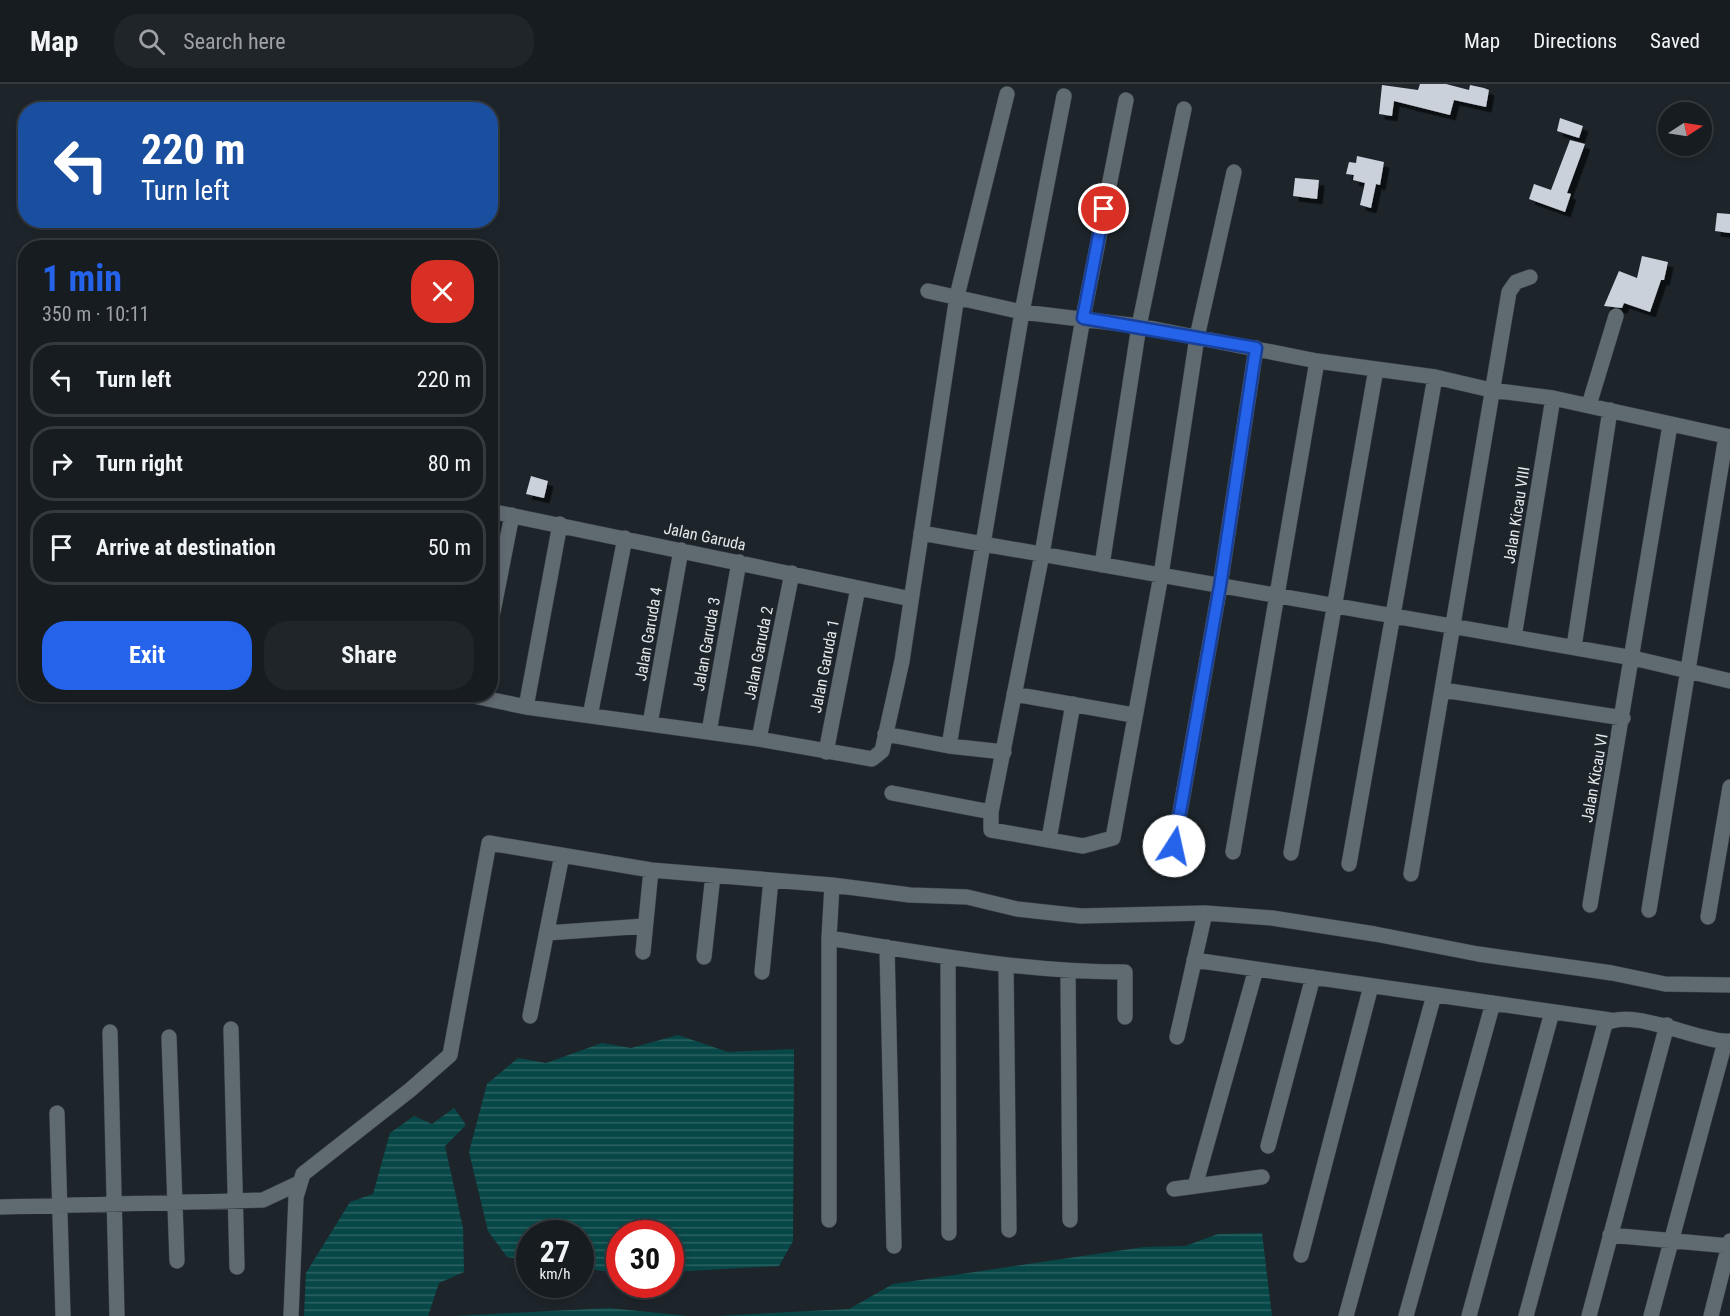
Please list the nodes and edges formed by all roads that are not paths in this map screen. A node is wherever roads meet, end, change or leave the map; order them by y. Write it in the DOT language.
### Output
graph roads {
  1 [pos="1007,94"];
  2 [pos="1064,96"];
  3 [pos="1126,100"];
  4 [pos="1184,109"];
  5 [pos="1234,172"];
  6 [pos="1530,277"];
  7 [pos="928,291"];
  8 [pos="957,296"];
  9 [pos="1023,312"];
  10 [pos="1616,316"];
  11 [pos="1083,318"];
  12 [pos="1139,326"];
  13 [pos="1197,337"];
  14 [pos="1256,348"];
  15 [pos="1317,361"];
  16 [pos="1376,369"];
  17 [pos="1435,377"];
  18 [pos="1491,390"];
  19 [pos="1553,398"];
  20 [pos="1588,405"];
  21 [pos="1610,410"];
  22 [pos="1670,425"];
  23 [pos="1728,436"];
  24 [pos="498,512"];
  25 [pos="512,515"];
  26 [pos="560,524"];
  27 [pos="921,533"];
  28 [pos="626,538"];
  29 [pos="984,544"];
  30 [pos="681,550"];
  31 [pos="1042,554"];
  32 [pos="739,562"];
  33 [pos="1102,565"];
  34 [pos="792,573"];
  35 [pos="1161,575"];
  36 [pos="498,586"];
  37 [pos="1220,586"];
  38 [pos="858,588"];
  39 [pos="1278,596"];
  40 [pos="911,599"];
  41 [pos="1336,606"];
  42 [pos="1395,616"];
  43 [pos="1455,627"];
  44 [pos="1514,637"];
  45 [pos="1574,647"];
  46 [pos="1633,657"];
  47 [pos="1688,672"];
  48 [pos="1730,681"];
  49 [pos="1443,690"];
  50 [pos="1014,694"];
  51 [pos="498,701"];
  52 [pos="1073,704"];
  53 [pos="526,707"];
  54 [pos="1133,715"];
  55 [pos="590,716"];
  56 [pos="1623,718"];
  57 [pos="650,724"];
  58 [pos="709,732"];
  59 [pos="885,734"];
  60 [pos="759,739"];
  61 [pos="949,746"];
  62 [pos="826,752"];
  63 [pos="1004,752"];
  64 [pos="1730,787"];
  65 [pos="892,793"];
  66 [pos="991,812"];
  67 [pos="1049,839"];
  68 [pos="1174,846"];
  69 [pos="1233,852"];
  70 [pos="1291,853"];
  71 [pos="562,855"];
  72 [pos="1349,864"];
  73 [pos="651,870"];
  74 [pos="1411,874"];
  75 [pos="713,875"];
  76 [pos="771,880"];
  77 [pos="832,885"];
  78 [pos="1590,905"];
  79 [pos="1649,910"];
  80 [pos="1205,913"];
  81 [pos="1708,917"];
  82 [pos="645,926"];
  83 [pos="546,933"];
  84 [pos="829,938"];
  85 [pos="887,947"];
  86 [pos="643,952"];
  87 [pos="704,957"];
  88 [pos="948,957"];
  89 [pos="1194,960"];
  90 [pos="1006,966"];
  91 [pos="1256,969"];
  92 [pos="762,972"];
  93 [pos="1068,972"];
  94 [pos="1313,977"];
  95 [pos="1730,985"];
  96 [pos="1371,986"];
  97 [pos="1434,995"];
  98 [pos="1493,1003"];
  99 [pos="1552,1012"];
  100 [pos="530,1016"];
  101 [pos="1125,1017"];
  102 [pos="1610,1020"];
  103 [pos="1667,1025"];
  104 [pos="231,1029"];
  105 [pos="110,1032"];
  106 [pos="169,1037"];
  107 [pos="1177,1037"];
  108 [pos="1728,1042"];
  109 [pos="57,1113"];
  110 [pos="1268,1146"];
  111 [pos="1262,1178"];
  112 [pos="1196,1186"];
  113 [pos="1174,1189"];
  114 [pos="298,1190"];
  115 [pos="234,1201"];
  116 [pos="175,1202"];
  117 [pos="116,1204"];
  118 [pos="59,1205"];
  119 [pos="0,1207"];
  120 [pos="829,1220"];
  121 [pos="1070,1220"];
  122 [pos="1009,1230"];
  123 [pos="949,1233"];
  124 [pos="1610,1235"];
  125 [pos="1671,1241"];
  126 [pos="1730,1244"];
  127 [pos="894,1246"];
  128 [pos="1301,1255"];
  129 [pos="177,1261"];
  130 [pos="237,1267"];
  131 [pos="63,1316"];
  132 [pos="117,1316"];
  133 [pos="291,1316"];
  134 [pos="1346,1316"];
  135 [pos="1406,1316"];
  136 [pos="1469,1316"];
  137 [pos="1526,1316"];
  138 [pos="1589,1316"];
  139 [pos="1651,1316"];
  140 [pos="1712,1316"];
  1 -- 8 [label="street"];
  2 -- 9 [label="street"];
  3 -- 11 [label="street"];
  4 -- 12 [label="street"];
  5 -- 13 [label="street"];
  6 -- 18 [label="street"];
  7 -- 8 [label="street"];
  8 -- 9 [label="street"];
  8 -- 27 [label="street"];
  9 -- 11 [label="street"];
  9 -- 29 [label="street"];
  10 -- 20 [label="street"];
  11 -- 12 [label="street"];
  11 -- 31 [label="street"];
  12 -- 13 [label="street"];
  12 -- 33 [label="street"];
  13 -- 14 [label="street"];
  13 -- 35 [label="street"];
  14 -- 15 [label="street"];
  14 -- 37 [label="street"];
  15 -- 16 [label="street"];
  15 -- 39 [label="street"];
  16 -- 17 [label="street"];
  16 -- 41 [label="street"];
  17 -- 18 [label="street"];
  17 -- 42 [label="street"];
  18 -- 19 [label="street"];
  18 -- 43 [label="street"];
  19 -- 20 [label="street"];
  19 -- 44 [label="street, Jalan Kicau VIII"];
  20 -- 21 [label="street"];
  21 -- 22 [label="street"];
  21 -- 45 [label="street"];
  22 -- 23 [label="street"];
  22 -- 46 [label="street, Jalan Kicau VI"];
  23 -- 47 [label="street"];
  24 -- 25 [label="street, Jalan Garuda"];
  25 -- 26 [label="street, Jalan Garuda"];
  25 -- 36 [label="street"];
  26 -- 28 [label="street, Jalan Garuda"];
  26 -- 53 [label="street"];
  27 -- 29 [label="street"];
  27 -- 40 [label="street"];
  28 -- 30 [label="street, Jalan Garuda"];
  28 -- 55 [label="street"];
  29 -- 31 [label="street"];
  29 -- 61 [label="street"];
  30 -- 32 [label="street, Jalan Garuda"];
  30 -- 57 [label="street, Jalan Garuda 4"];
  31 -- 33 [label="street"];
  31 -- 50 [label="street"];
  32 -- 34 [label="street, Jalan Garuda"];
  32 -- 58 [label="street, Jalan Garuda 3"];
  33 -- 35 [label="street"];
  34 -- 38 [label="street, Jalan Garuda"];
  34 -- 60 [label="street, Jalan Garuda 2"];
  35 -- 37 [label="street"];
  35 -- 54 [label="street"];
  37 -- 39 [label="street"];
  37 -- 68 [label="street"];
  38 -- 40 [label="street, Jalan Garuda"];
  38 -- 62 [label="street, Jalan Garuda 1"];
  39 -- 41 [label="street"];
  39 -- 69 [label="street"];
  40 -- 59 [label="street"];
  41 -- 42 [label="street"];
  41 -- 70 [label="street"];
  42 -- 43 [label="street"];
  42 -- 72 [label="street"];
  43 -- 44 [label="street"];
  43 -- 49 [label="street"];
  44 -- 45 [label="street"];
  45 -- 46 [label="street"];
  46 -- 47 [label="street"];
  46 -- 56 [label="street, Jalan Kicau VI"];
  47 -- 48 [label="street"];
  47 -- 79 [label="street"];
  49 -- 56 [label="street"];
  49 -- 74 [label="street"];
  50 -- 52 [label="street"];
  50 -- 63 [label="street"];
  51 -- 53 [label="street"];
  52 -- 54 [label="street"];
  52 -- 67 [label="street"];
  53 -- 55 [label="street"];
  54 -- 67 [label="street"];
  55 -- 57 [label="street"];
  56 -- 78 [label="street, Jalan Kicau VI"];
  57 -- 58 [label="street"];
  58 -- 60 [label="street"];
  59 -- 61 [label="street"];
  59 -- 62 [label="street"];
  60 -- 62 [label="street"];
  61 -- 63 [label="street"];
  63 -- 66 [label="street"];
  64 -- 81 [label="street"];
  65 -- 66 [label="street"];
  66 -- 67 [label="street"];
  71 -- 73 [label="street"];
  71 -- 83 [label="street"];
  71 -- 114 [label="street"];
  73 -- 75 [label="street"];
  73 -- 82 [label="street"];
  75 -- 76 [label="street"];
  75 -- 87 [label="street"];
  76 -- 77 [label="street"];
  76 -- 92 [label="street"];
  77 -- 80 [label="street"];
  77 -- 84 [label="street"];
  80 -- 89 [label="street"];
  80 -- 95 [label="street"];
  82 -- 83 [label="street"];
  82 -- 86 [label="street"];
  83 -- 100 [label="street"];
  84 -- 85 [label="street"];
  84 -- 120 [label="street"];
  85 -- 88 [label="street"];
  85 -- 127 [label="street"];
  88 -- 90 [label="street"];
  88 -- 123 [label="street"];
  89 -- 91 [label="street"];
  89 -- 107 [label="street"];
  90 -- 93 [label="street"];
  90 -- 122 [label="street"];
  91 -- 94 [label="street"];
  91 -- 112 [label="street"];
  93 -- 101 [label="street"];
  93 -- 121 [label="street"];
  94 -- 96 [label="street"];
  94 -- 110 [label="street"];
  96 -- 97 [label="street"];
  96 -- 128 [label="street"];
  97 -- 98 [label="street"];
  97 -- 134 [label="street"];
  98 -- 99 [label="street"];
  98 -- 135 [label="street"];
  99 -- 102 [label="street"];
  99 -- 136 [label="street"];
  102 -- 103 [label="street"];
  102 -- 137 [label="street"];
  103 -- 108 [label="street"];
  103 -- 124 [label="street"];
  104 -- 115 [label="street"];
  105 -- 117 [label="street"];
  106 -- 116 [label="street"];
  108 -- 125 [label="street"];
  109 -- 118 [label="street"];
  111 -- 112 [label="street"];
  112 -- 113 [label="street"];
  114 -- 115 [label="street"];
  114 -- 133 [label="street"];
  115 -- 116 [label="street"];
  115 -- 130 [label="street"];
  116 -- 117 [label="street"];
  116 -- 129 [label="street"];
  117 -- 118 [label="street"];
  117 -- 132 [label="street"];
  118 -- 119 [label="street"];
  118 -- 131 [label="street"];
  124 -- 125 [label="street"];
  124 -- 138 [label="street"];
  125 -- 126 [label="street"];
  125 -- 139 [label="street"];
  126 -- 140 [label="street"];
}
